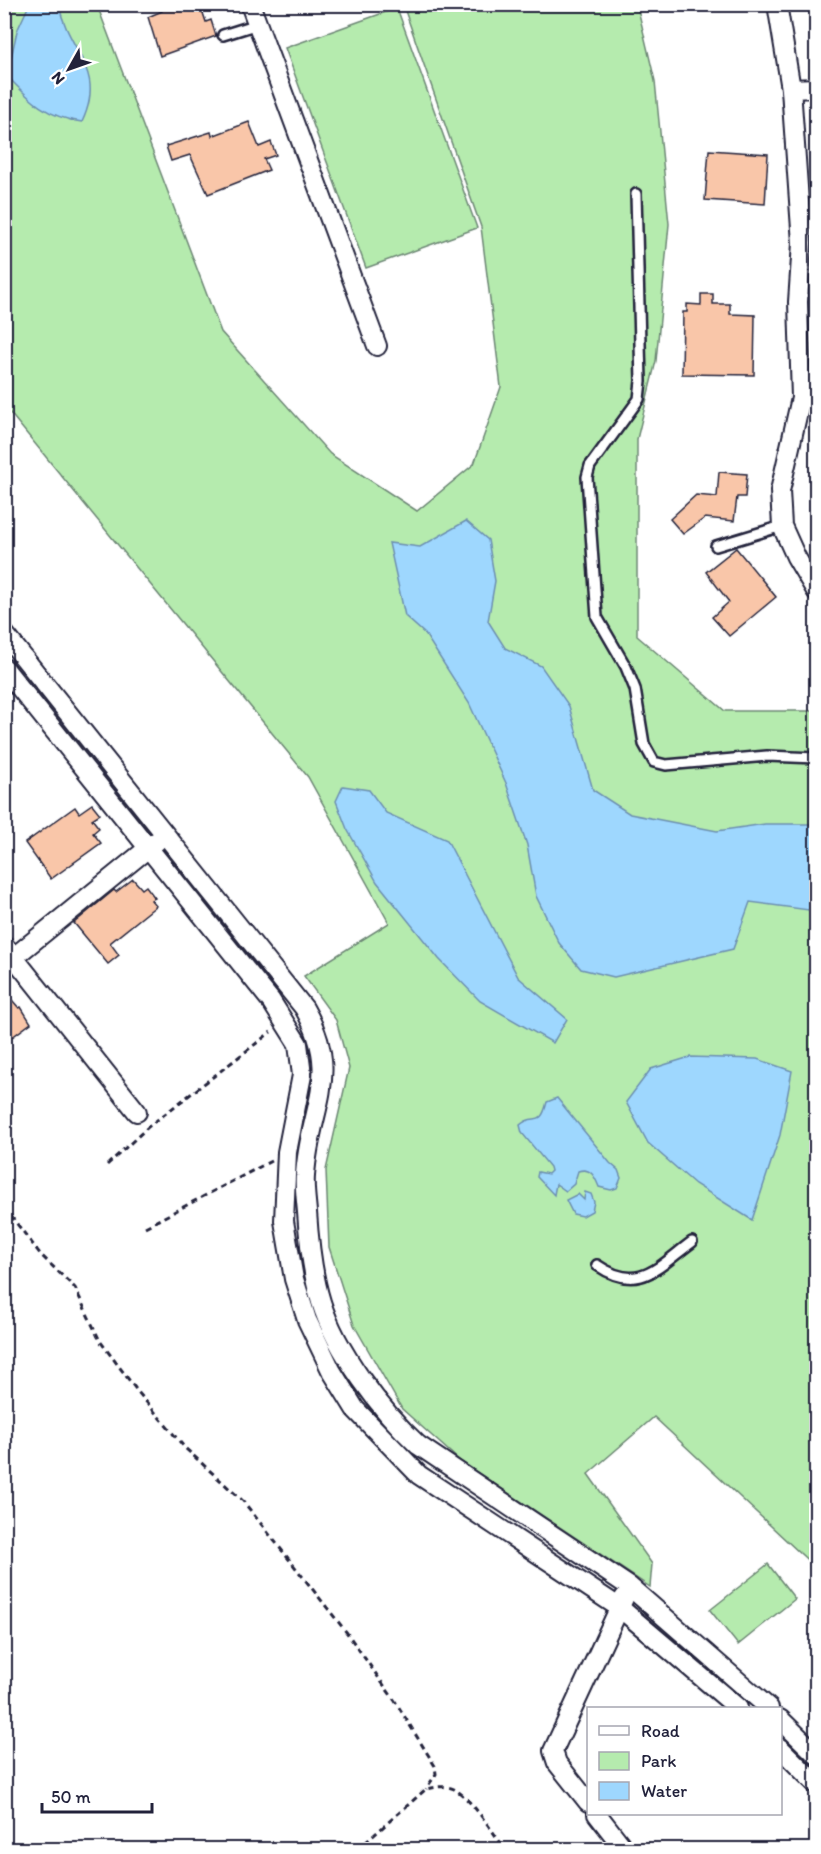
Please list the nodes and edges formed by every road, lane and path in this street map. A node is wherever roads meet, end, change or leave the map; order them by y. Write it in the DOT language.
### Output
graph roads {
  1 [pos="250,4"];
  2 [pos="777,4"];
  3 [pos="258,24"];
  4 [pos="223,35"];
  5 [pos="816,88"];
  6 [pos="791,89"];
  7 [pos="636,194"];
  8 [pos="809,243"];
  9 [pos="377,346"];
  10 [pos="809,399"];
  11 [pos="782,526"];
  12 [pos="716,546"];
  13 [pos="816,591"];
  14 [pos="4,633"];
  15 [pos="4,668"];
  16 [pos="35,671"];
  17 [pos="11,691"];
  18 [pos="816,758"];
  19 [pos="165,834"];
  20 [pos="149,848"];
  21 [pos="9,951"];
  22 [pos="284,1022"];
  23 [pos="137,1112"];
  24 [pos="287,1152"];
  25 [pos="107,1165"];
  26 [pos="4,1207"];
  27 [pos="145,1227"];
  28 [pos="692,1242"];
  29 [pos="597,1265"];
  30 [pos="630,1587"];
  31 [pos="620,1608"];
  32 [pos="737,1707"];
  33 [pos="768,1707"];
  34 [pos="782,1721"];
  35 [pos="782,1750"];
  36 [pos="816,1754"];
  37 [pos="816,1784"];
  38 [pos="426,1789"];
  39 [pos="587,1802"];
  40 [pos="598,1815"];
  41 [pos="357,1850"];
  42 [pos="506,1850"];
  43 [pos="625,1850"];
  1 -- 3 [label="street"];
  2 -- 6 [label="street"];
  3 -- 4 [label="lane"];
  3 -- 9 [label="street"];
  5 -- 6 [label="street"];
  6 -- 8 [label="street"];
  7 -- 18 [label="lane"];
  8 -- 10 [label="street"];
  10 -- 11 [label="street"];
  11 -- 12 [label="lane"];
  11 -- 13 [label="street"];
  14 -- 16 [label="street"];
  15 -- 17 [label="street"];
  16 -- 17 [label="street"];
  16 -- 19 [label="street"];
  17 -- 20 [label="street"];
  19 -- 20 [label="street"];
  19 -- 30 [label="street"];
  20 -- 21 [label="street"];
  20 -- 22 [label="street"];
  21 -- 23 [label="street"];
  22 -- 24 [label="street"];
  22 -- 25 [label="path"];
  24 -- 27 [label="path"];
  24 -- 31 [label="street"];
  26 -- 38 [label="path"];
  28 -- 29 [label="lane"];
  30 -- 31 [label="street"];
  30 -- 33 [label="street"];
  31 -- 32 [label="street"];
  31 -- 39 [label="street"];
  34 -- 36 [label="street"];
  35 -- 37 [label="street"];
  38 -- 41 [label="path"];
  38 -- 42 [label="path"];
  40 -- 43 [label="street"];
}
